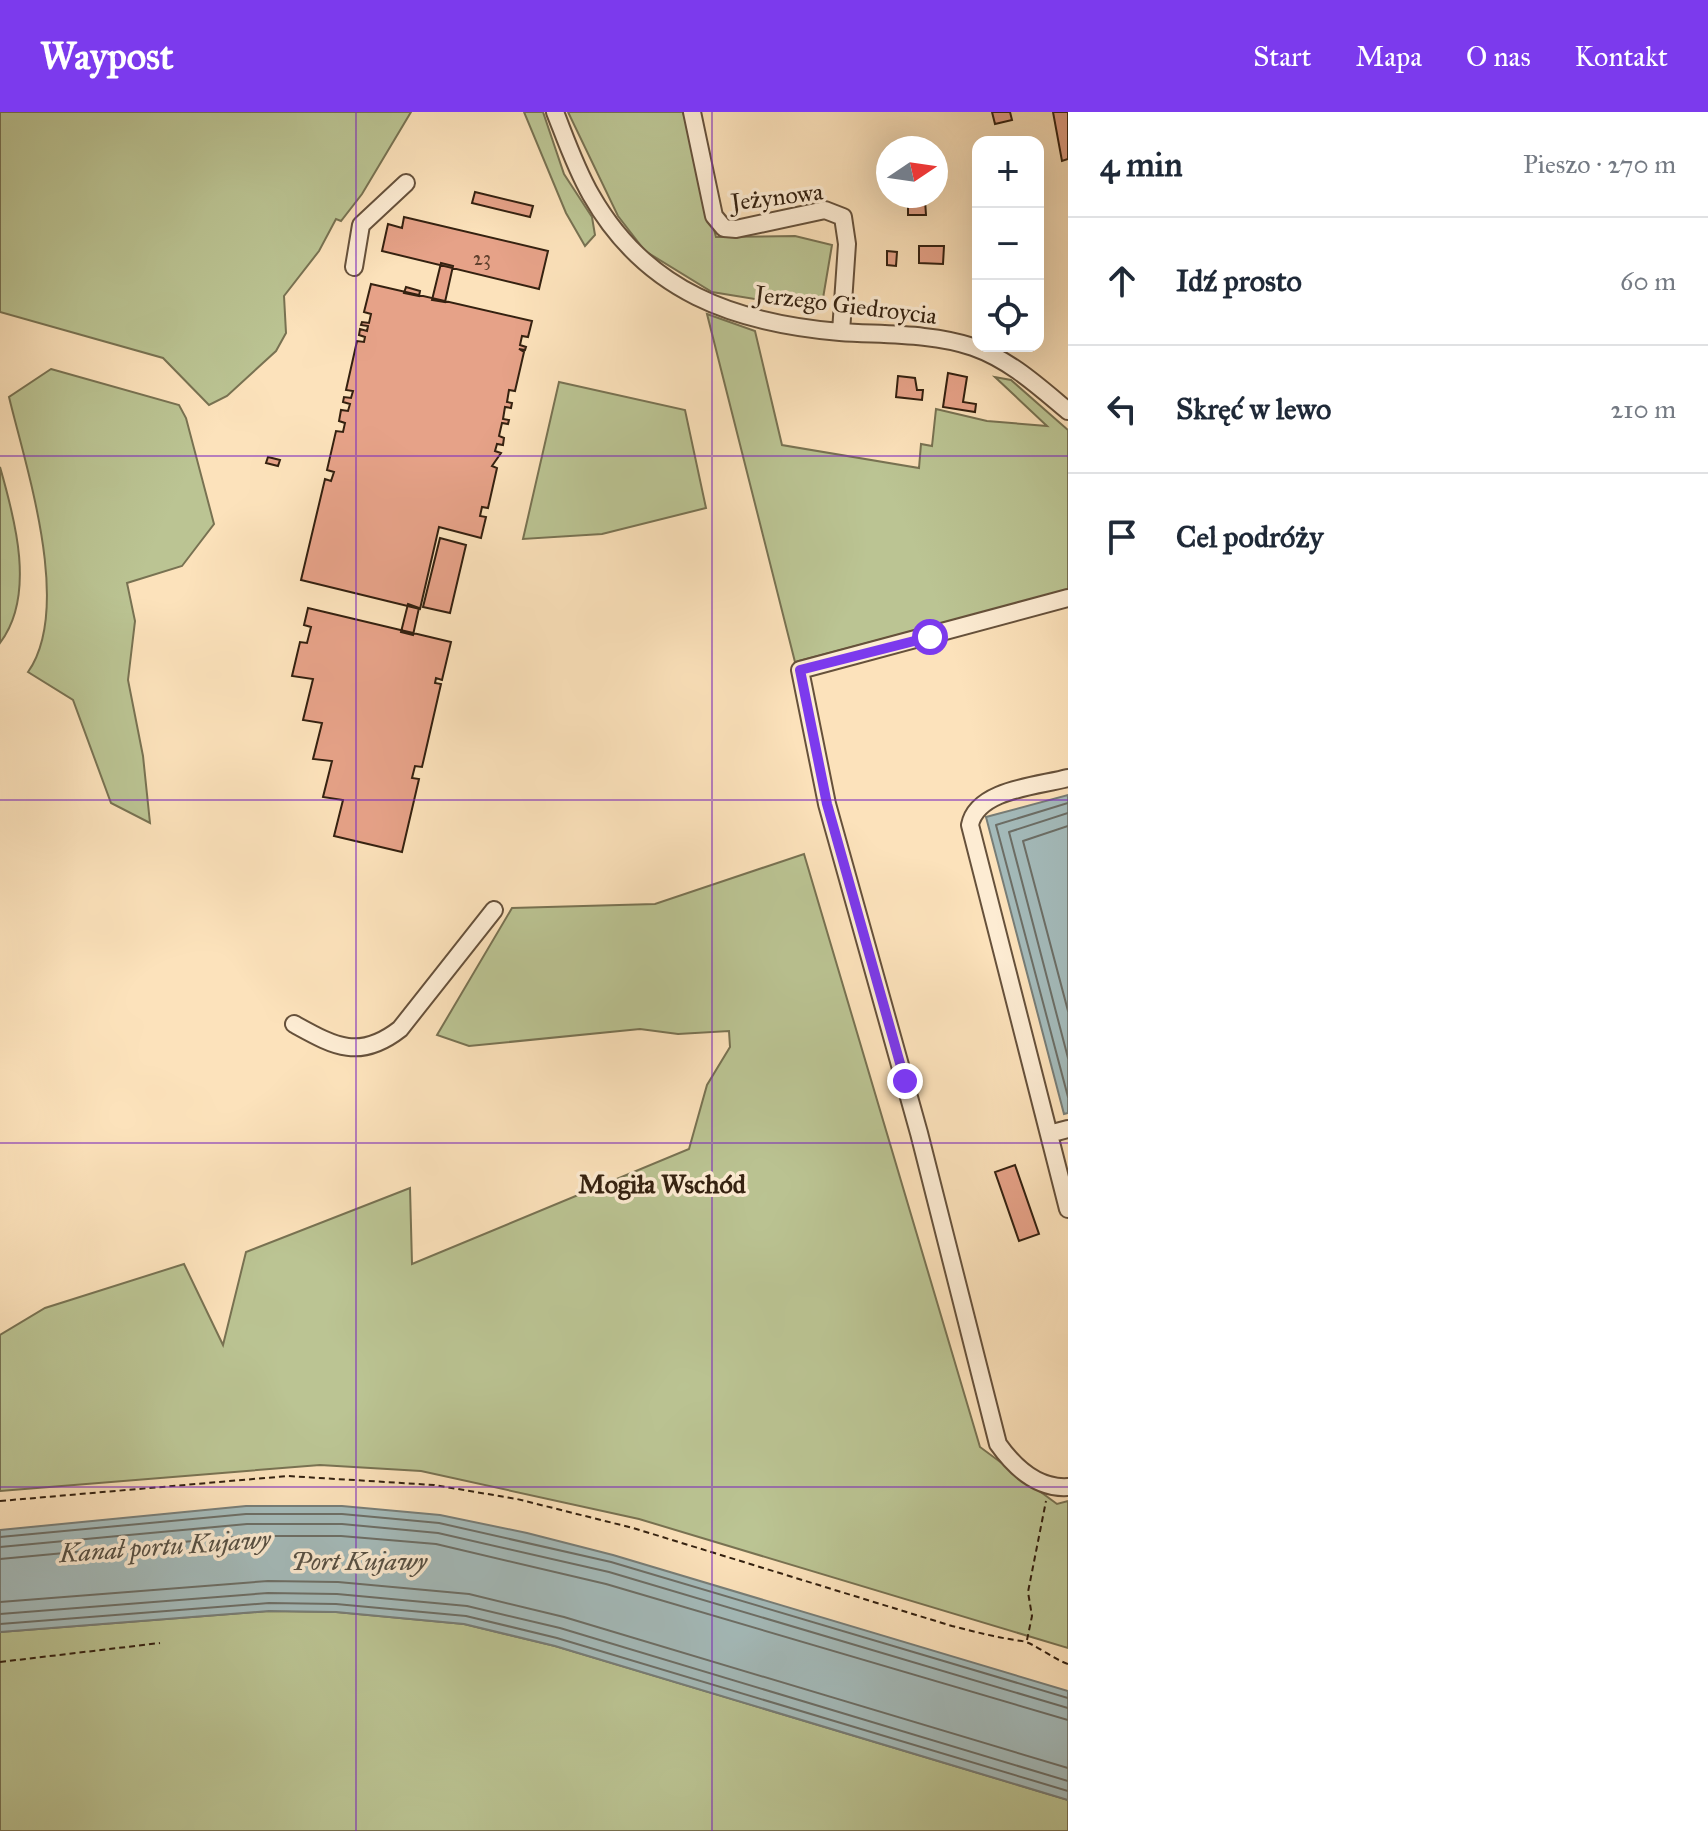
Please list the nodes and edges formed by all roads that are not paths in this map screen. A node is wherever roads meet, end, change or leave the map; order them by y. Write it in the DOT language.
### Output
graph roads {
  1 [pos="555,112"];
  2 [pos="692,112"];
  3 [pos="406,183"];
  4 [pos="354,267"];
  5 [pos="841,332"];
  6 [pos="1068,411"];
  7 [pos="1068,598"];
  8 [pos="1068,778"];
  9 [pos="494,910"];
  10 [pos="294,1024"];
  11 [pos="1068,1129"];
  12 [pos="1049,1134"];
  13 [pos="1068,1209"];
  14 [pos="1068,1487"];
  1 -- 5 [label="street, Jerzego Giedroycia"];
  2 -- 5 [label="street, Jeżynowa"];
  3 -- 4 [label="street"];
  5 -- 6 [label="street, Jerzego Giedroycia"];
  7 -- 14 [label="street"];
  8 -- 12 [label="street"];
  9 -- 10 [label="street"];
  11 -- 12 [label="street"];
  12 -- 13 [label="street"];
}
